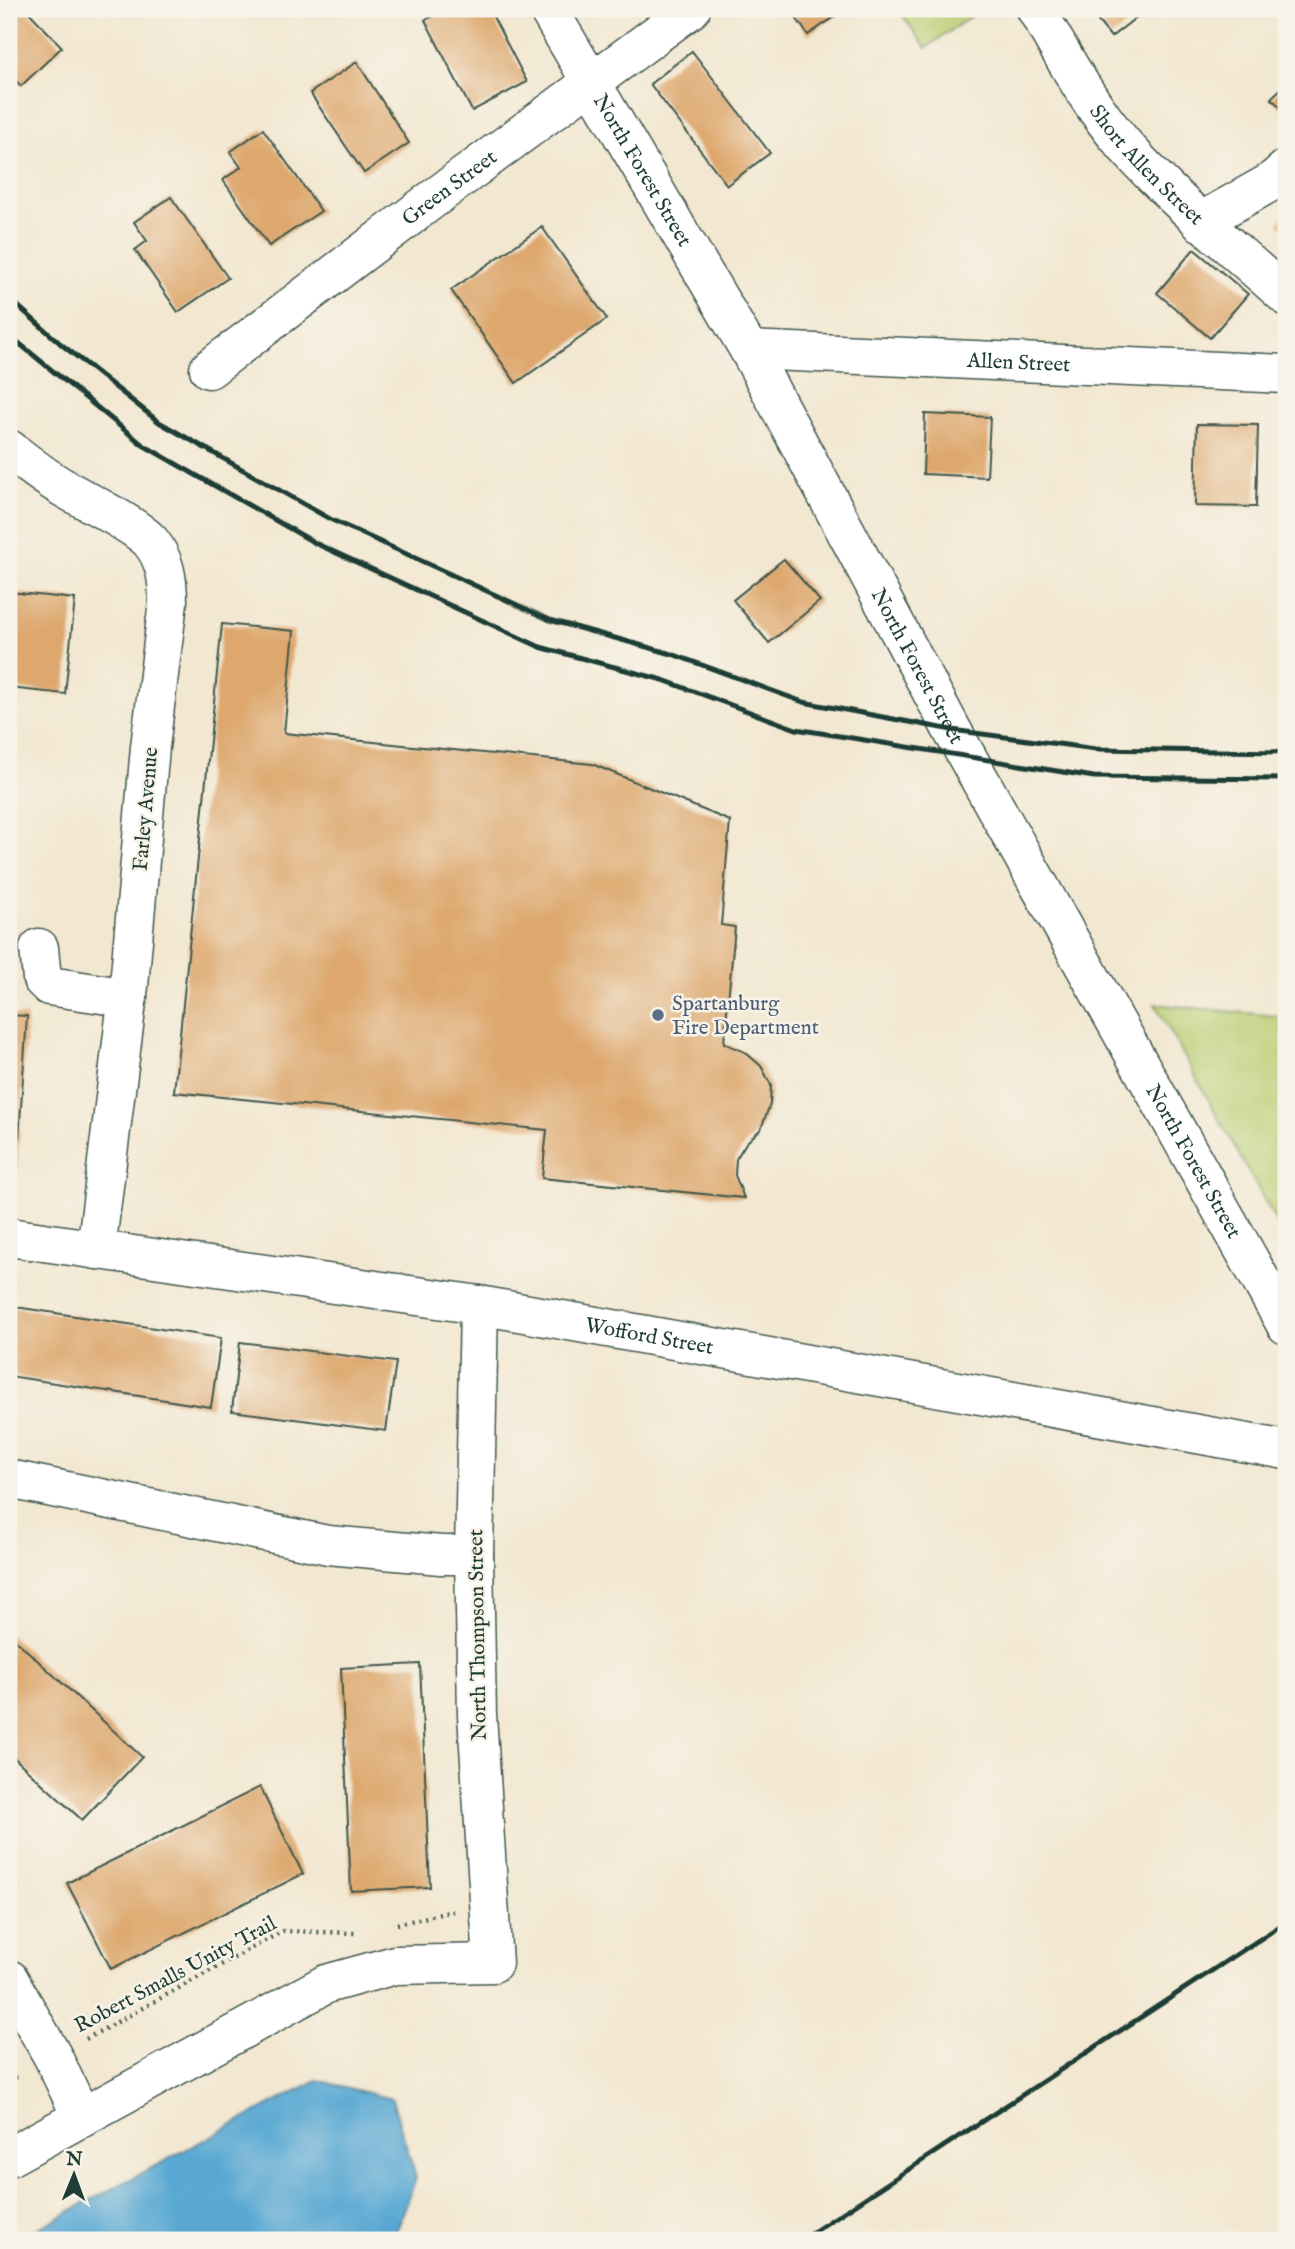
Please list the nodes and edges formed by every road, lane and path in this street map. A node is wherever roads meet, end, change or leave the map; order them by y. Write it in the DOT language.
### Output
graph roads {
  1 [pos="548,9"];
  2 [pos="691,9"];
  3 [pos="1036,9"];
  4 [pos="590,84"];
  5 [pos="1286,169"];
  6 [pos="1200,222"];
  7 [pos="1286,296"];
  8 [pos="749,351"];
  9 [pos="209,369"];
  10 [pos="1286,374"];
  11 [pos="9,449"];
  12 [pos="38,948"];
  13 [pos="128,998"];
  14 [pos="9,1237"];
  15 [pos="96,1250"];
  16 [pos="479,1305"];
  17 [pos="1286,1325"];
  18 [pos="1286,1450"];
  19 [pos="9,1479"];
  20 [pos="474,1555"];
  21 [pos="489,1906"];
  22 [pos="394,1924"];
  23 [pos="369,1930"];
  24 [pos="9,1979"];
  25 [pos="53,2057"];
  26 [pos="9,2081"];
  27 [pos="82,2118"];
  28 [pos="9,2157"];
  1 -- 4 [label="street, North Forest Street"];
  2 -- 4 [label="street, Green Street"];
  3 -- 6 [label="street, Short Allen Street"];
  4 -- 8 [label="street, North Forest Street"];
  4 -- 9 [label="street, Green Street"];
  5 -- 6 [label="street"];
  6 -- 7 [label="street, Short Allen Street"];
  8 -- 10 [label="street, Allen Street"];
  8 -- 17 [label="street, North Forest Street"];
  11 -- 13 [label="street, Farley Avenue"];
  12 -- 13 [label="street"];
  13 -- 15 [label="street, Farley Avenue"];
  14 -- 15 [label="street, Wofford Street"];
  15 -- 16 [label="street, Wofford Street"];
  16 -- 18 [label="street, Wofford Street"];
  16 -- 20 [label="street, North Thompson Street"];
  19 -- 20 [label="street"];
  20 -- 21 [label="street, North Thompson Street"];
  21 -- 22 [label="path"];
  21 -- 27 [label="street, North Thompson Street"];
  23 -- 25 [label="path, Robert Smalls Unity Trail"];
  24 -- 25 [label="street"];
  25 -- 26 [label="path, Robert Smalls Unity Trail"];
  25 -- 27 [label="street"];
  27 -- 28 [label="street"];
}
